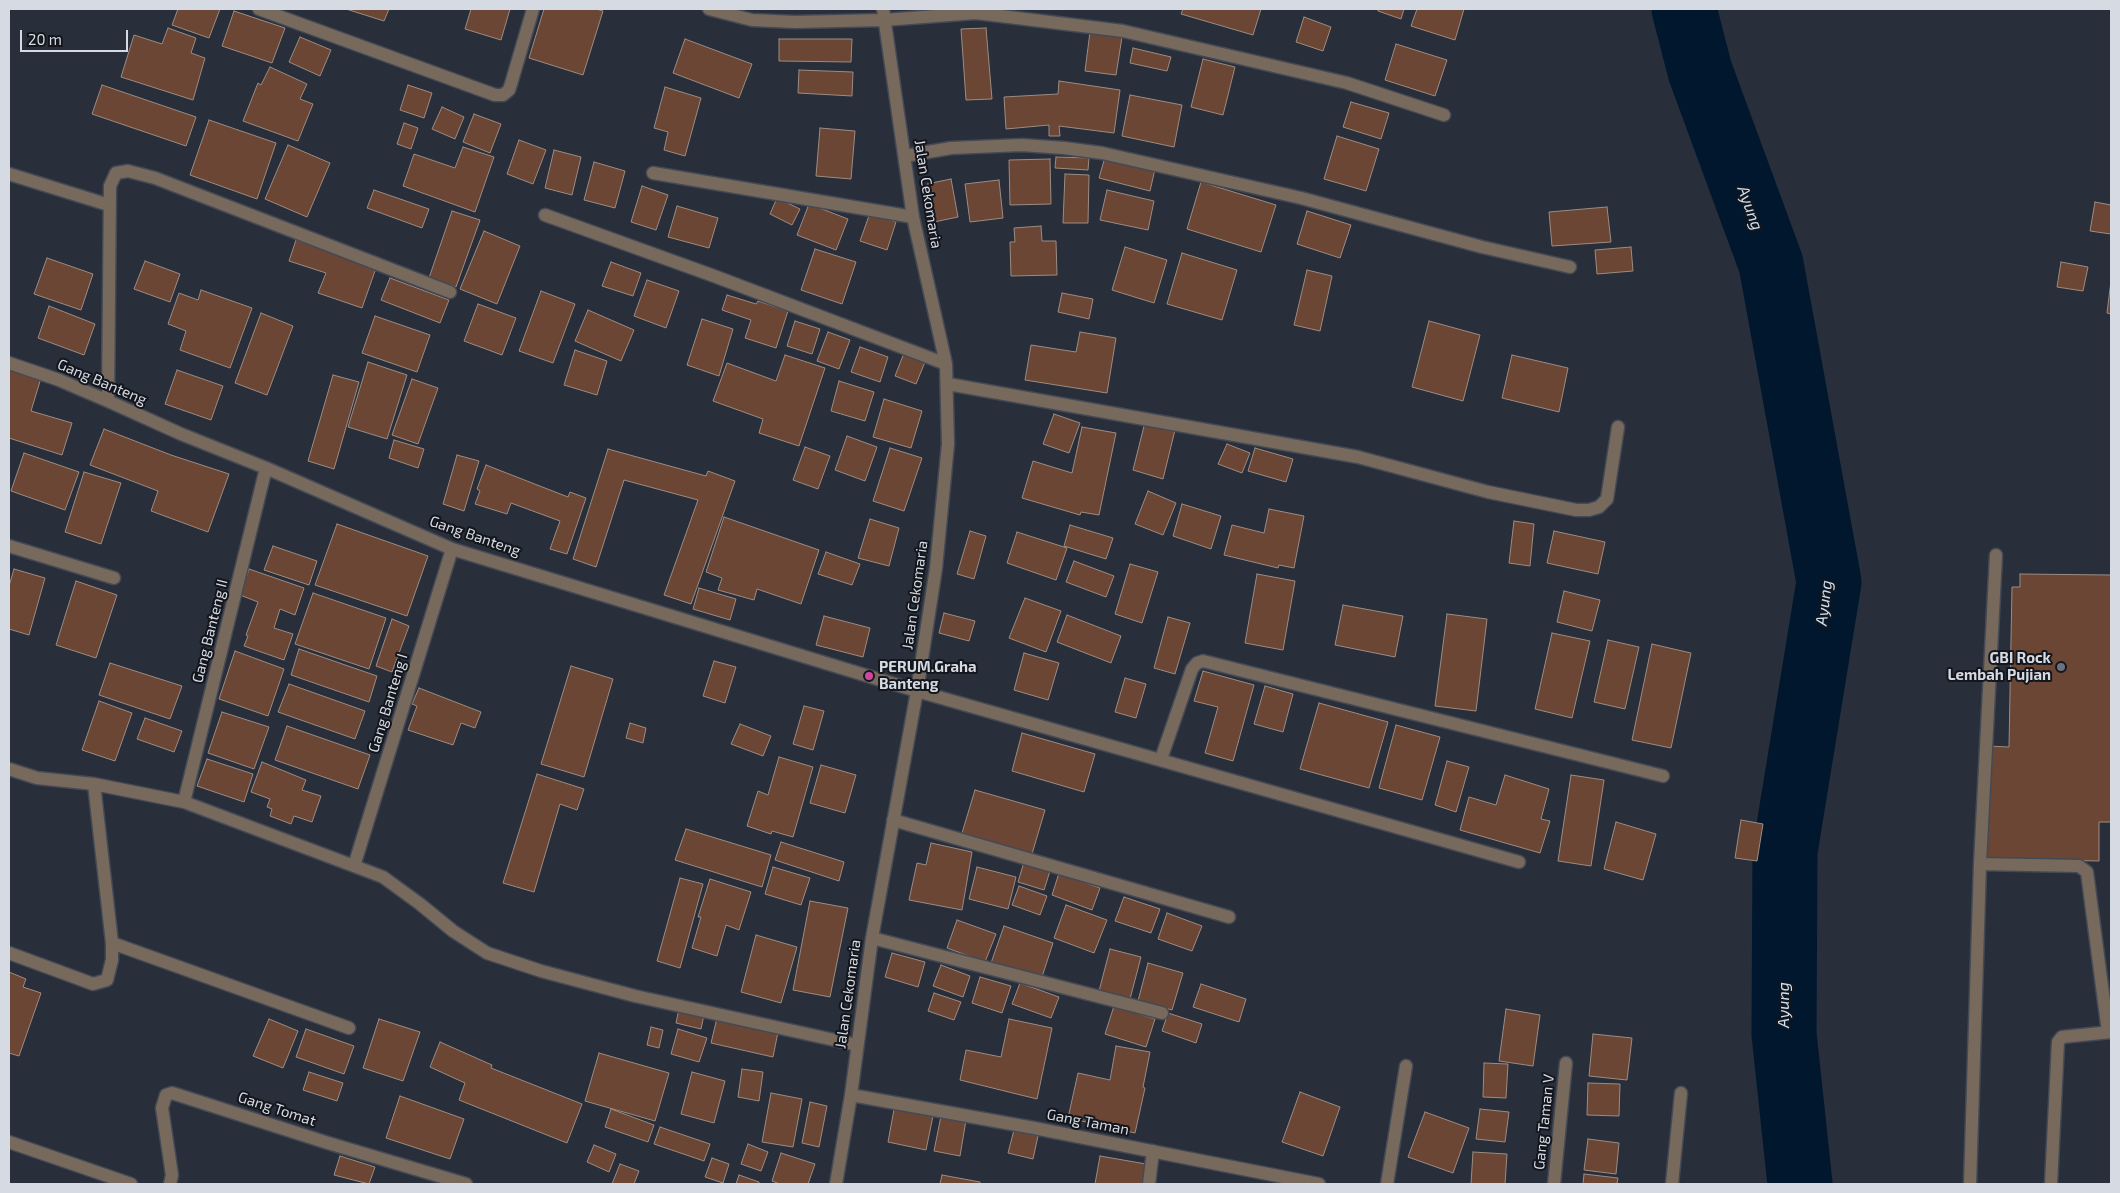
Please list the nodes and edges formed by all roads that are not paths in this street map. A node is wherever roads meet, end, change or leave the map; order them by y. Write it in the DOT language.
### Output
graph roads {
  1 [pos="259,9"];
  2 [pos="533,9"];
  3 [pos="709,9"];
  4 [pos="884,14"];
  5 [pos="1444,115"];
  6 [pos="905,156"];
  7 [pos="654,173"];
  8 [pos="9,174"];
  9 [pos="109,205"];
  10 [pos="546,215"];
  11 [pos="913,217"];
  12 [pos="1570,267"];
  13 [pos="450,292"];
  14 [pos="9,363"];
  15 [pos="946,364"];
  16 [pos="948,384"];
  17 [pos="108,401"];
  18 [pos="1618,427"];
  19 [pos="266,468"];
  20 [pos="9,546"];
  21 [pos="452,548"];
  22 [pos="1996,555"];
  23 [pos="114,578"];
  24 [pos="917,691"];
  25 [pos="1161,759"];
  26 [pos="9,769"];
  27 [pos="1663,776"];
  28 [pos="94,784"];
  29 [pos="184,802"];
  30 [pos="893,820"];
  31 [pos="1519,862"];
  32 [pos="1980,864"];
  33 [pos="354,866"];
  34 [pos="1229,916"];
  35 [pos="872,938"];
  36 [pos="112,943"];
  37 [pos="9,954"];
  38 [pos="1162,1013"];
  39 [pos="349,1028"];
  40 [pos="2109,1032"];
  41 [pos="857,1045"];
  42 [pos="1566,1063"];
  43 [pos="1406,1066"];
  44 [pos="1681,1093"];
  45 [pos="851,1094"];
  46 [pos="9,1142"];
  47 [pos="1153,1151"];
  48 [pos="131,1184"];
  49 [pos="170,1184"];
  50 [pos="466,1184"];
  51 [pos="836,1184"];
  52 [pos="1148,1184"];
  53 [pos="1319,1184"];
  54 [pos="1387,1184"];
  55 [pos="1554,1184"];
  56 [pos="1672,1184"];
  57 [pos="1970,1184"];
  58 [pos="2051,1184"];
  1 -- 2 [label="street"];
  3 -- 4 [label="street"];
  4 -- 5 [label="street"];
  4 -- 6 [label="street, Jalan Cekomaria"];
  6 -- 11 [label="street, Jalan Cekomaria"];
  6 -- 12 [label="street"];
  7 -- 11 [label="street"];
  8 -- 9 [label="street"];
  9 -- 13 [label="street"];
  9 -- 17 [label="street"];
  10 -- 15 [label="street"];
  11 -- 15 [label="street, Jalan Cekomaria"];
  14 -- 17 [label="street, Gang Banteng"];
  15 -- 16 [label="street, Jalan Cekomaria"];
  16 -- 18 [label="street"];
  16 -- 24 [label="street, Jalan Cekomaria"];
  17 -- 19 [label="street, Gang Banteng"];
  19 -- 21 [label="street, Gang Banteng"];
  19 -- 29 [label="street, Gang Banteng II"];
  20 -- 23 [label="street"];
  21 -- 24 [label="street, Gang Banteng"];
  21 -- 33 [label="street, Gang Banteng I"];
  22 -- 32 [label="street"];
  24 -- 25 [label="street, Gang Banteng"];
  24 -- 30 [label="street, Jalan Cekomaria"];
  25 -- 27 [label="street"];
  25 -- 31 [label="street, Gang Banteng"];
  26 -- 28 [label="street"];
  28 -- 29 [label="street"];
  28 -- 36 [label="street"];
  29 -- 33 [label="street"];
  30 -- 34 [label="street"];
  30 -- 35 [label="street, Jalan Cekomaria"];
  32 -- 40 [label="street"];
  32 -- 57 [label="street"];
  33 -- 41 [label="street"];
  35 -- 38 [label="street"];
  35 -- 41 [label="street, Jalan Cekomaria"];
  36 -- 37 [label="street"];
  36 -- 39 [label="street"];
  40 -- 58 [label="street"];
  41 -- 45 [label="street, Jalan Cekomaria"];
  42 -- 55 [label="street, Gang Taman V"];
  43 -- 54 [label="street"];
  44 -- 56 [label="street"];
  45 -- 47 [label="street, Gang Taman"];
  45 -- 51 [label="street, Jalan Cekomaria"];
  46 -- 48 [label="street"];
  47 -- 52 [label="street"];
  47 -- 53 [label="street, Gang Taman"];
  49 -- 50 [label="street, Gang Tomat"];
}
